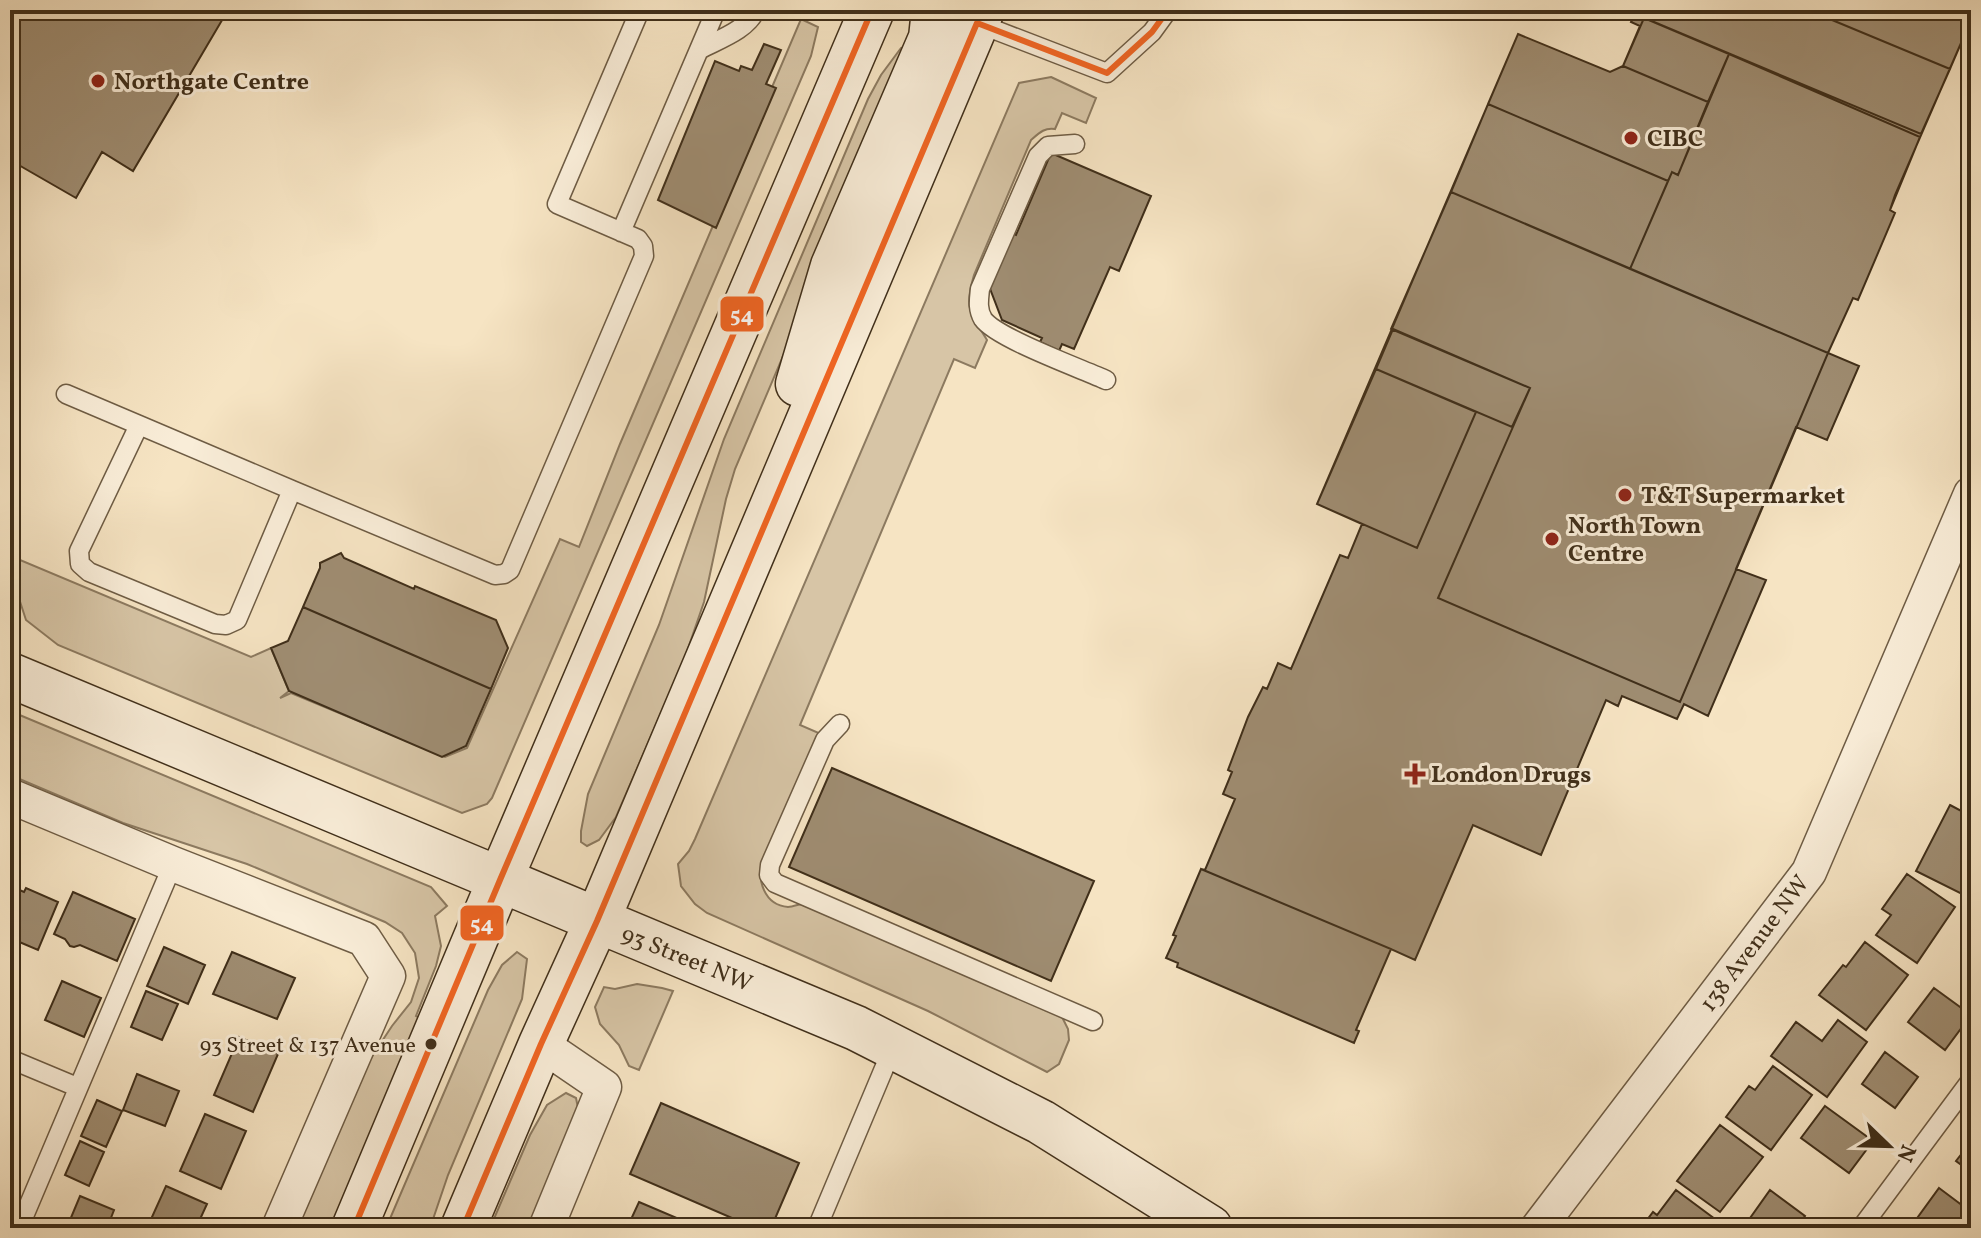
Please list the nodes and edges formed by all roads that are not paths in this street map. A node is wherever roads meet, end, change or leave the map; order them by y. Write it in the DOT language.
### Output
graph roads {
  1 [pos="640,10"];
  2 [pos="716,10"];
  3 [pos="756,10"];
  4 [pos="872,10"];
  5 [pos="934,10"];
  6 [pos="1168,10"];
  7 [pos="976,14"];
  8 [pos="699,50"];
  9 [pos="1075,144"];
  10 [pos="621,232"];
  11 [pos="1106,380"];
  12 [pos="66,394"];
  13 [pos="139,425"];
  14 [pos="292,490"];
  15 [pos="1971,494"];
  16 [pos="737,590"];
  17 [pos="10,675"];
  18 [pos="840,724"];
  19 [pos="10,796"];
  20 [pos="173,864"];
  21 [pos="500,880"];
  22 [pos="597,921"];
  23 [pos="1093,1021"];
  24 [pos="541,1044"];
  25 [pos="893,1047"];
  26 [pos="10,1059"];
  27 [pos="1971,1080"];
  28 [pos="77,1087"];
  29 [pos="19,1228"];
  30 [pos="279,1228"];
  31 [pos="354,1228"];
  32 [pos="463,1228"];
  33 [pos="546,1228"];
  34 [pos="817,1228"];
  35 [pos="1210,1228"];
  36 [pos="1538,1228"];
  37 [pos="1861,1228"];
  1 -- 10 [label="lane"];
  2 -- 8 [label="lane"];
  3 -- 8 [label="lane"];
  4 -- 21 [label="main road"];
  5 -- 16 [label="main road"];
  6 -- 7 [label="lane"];
  7 -- 16 [label="main road"];
  8 -- 10 [label="lane"];
  9 -- 11 [label="lane"];
  10 -- 14 [label="lane"];
  12 -- 13 [label="lane"];
  13 -- 14 [label="lane"];
  13 -- 14 [label="lane"];
  15 -- 36 [label="street, 138 Avenue NW"];
  16 -- 22 [label="main road"];
  17 -- 21 [label="main road, 93 Street NW"];
  18 -- 23 [label="lane"];
  19 -- 20 [label="street"];
  20 -- 28 [label="lane"];
  20 -- 30 [label="street"];
  21 -- 22 [label="main road, 93 Street NW"];
  21 -- 31 [label="main road"];
  22 -- 24 [label="main road"];
  22 -- 25 [label="main road, 93 Street NW"];
  24 -- 32 [label="main road"];
  24 -- 33 [label="street"];
  25 -- 34 [label="lane"];
  25 -- 35 [label="main road, 93 Street NW"];
  26 -- 28 [label="lane"];
  27 -- 37 [label="lane"];
  28 -- 29 [label="lane"];
}
